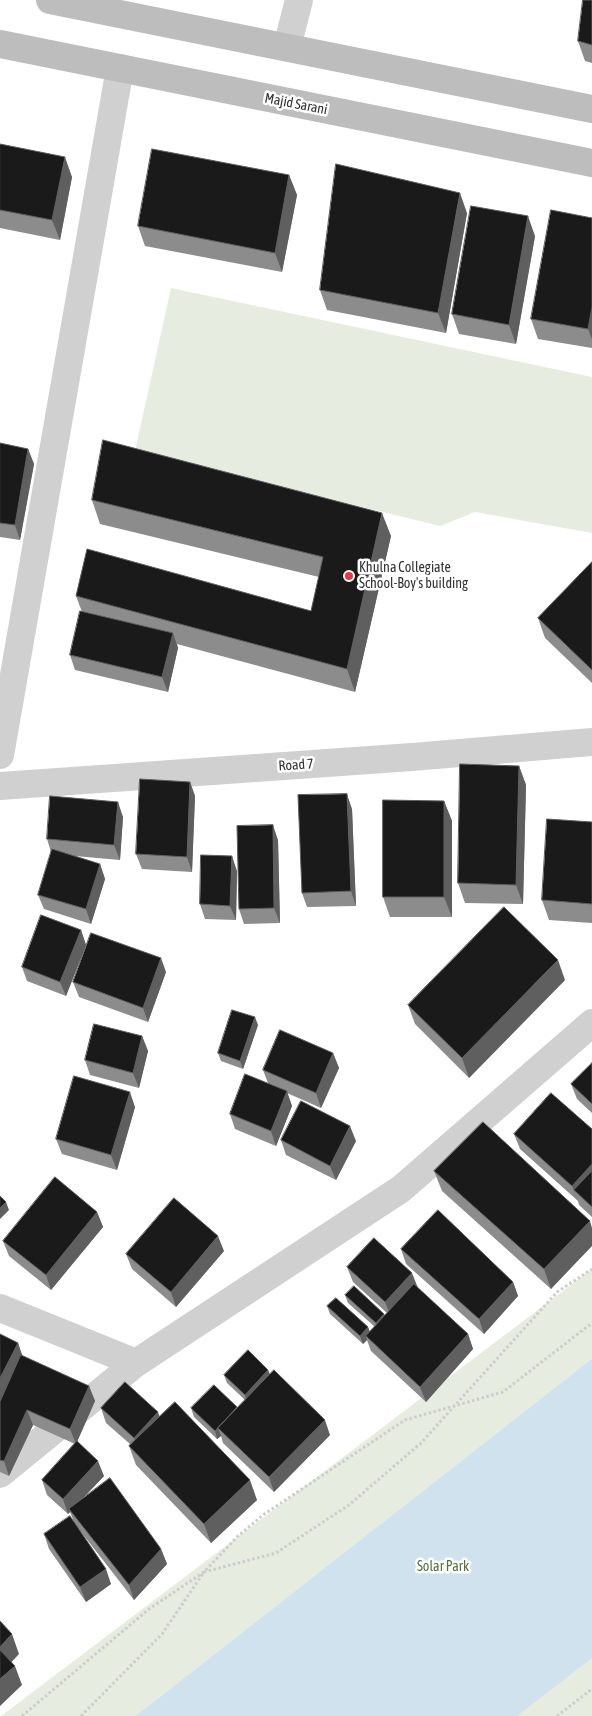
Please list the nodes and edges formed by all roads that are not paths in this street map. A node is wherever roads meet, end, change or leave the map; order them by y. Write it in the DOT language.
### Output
graph roads {
  1 [pos="50,0"];
  2 [pos="298,0"];
  3 [pos="0,44"];
  4 [pos="287,47"];
  5 [pos="120,68"];
  6 [pos="592,109"];
  7 [pos="592,163"];
  8 [pos="8,669"];
  9 [pos="592,742"];
  10 [pos="0,755"];
  11 [pos="0,786"];
  12 [pos="592,1023"];
  13 [pos="0,1308"];
  14 [pos="136,1363"];
  15 [pos="0,1474"];
  1 -- 4 [label="main road"];
  2 -- 4 [label="street"];
  3 -- 5 [label="main road, Majid Sarani"];
  4 -- 6 [label="main road"];
  5 -- 7 [label="main road, Majid Sarani"];
  5 -- 8 [label="street"];
  8 -- 10 [label="street"];
  9 -- 11 [label="street, Road 7"];
  12 -- 14 [label="street"];
  13 -- 14 [label="street"];
  14 -- 15 [label="street"];
}
